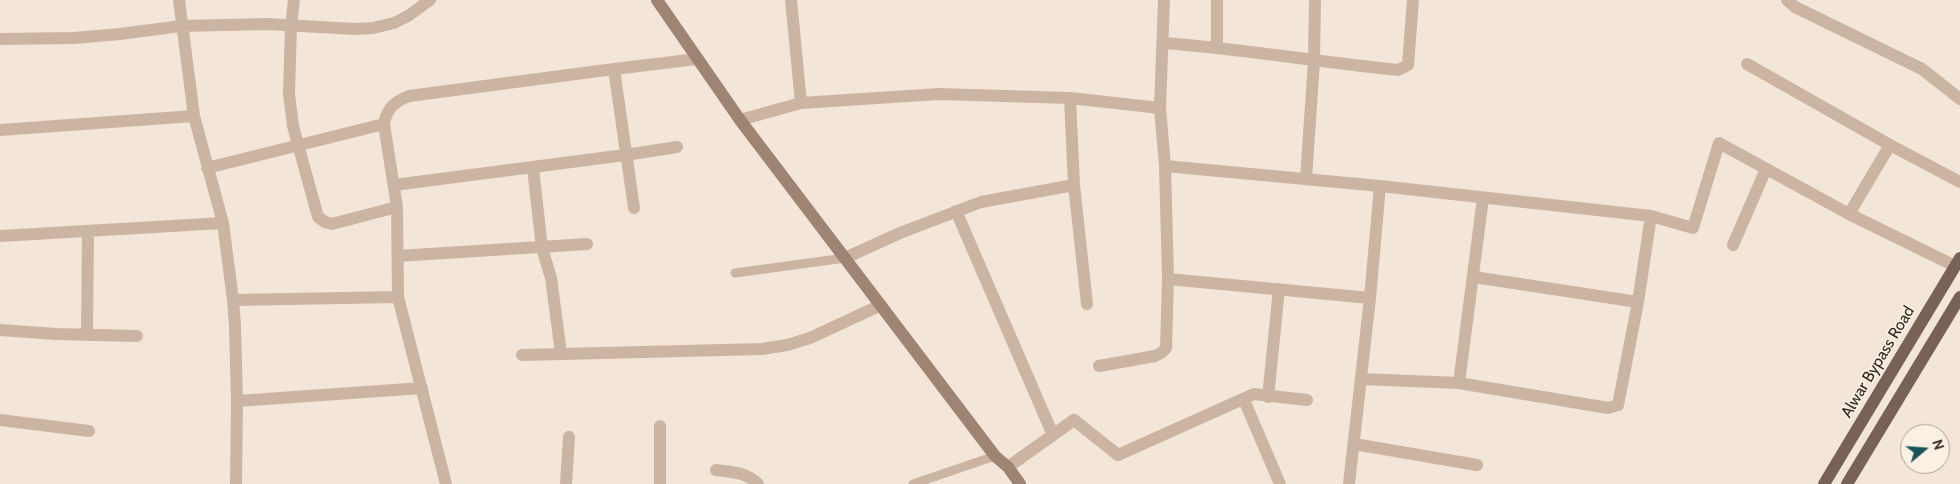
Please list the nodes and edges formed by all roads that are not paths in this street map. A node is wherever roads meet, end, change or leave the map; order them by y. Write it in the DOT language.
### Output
graph roads {
  1 [pos="179,0"];
  2 [pos="294,0"];
  3 [pos="430,0"];
  4 [pos="657,0"];
  5 [pos="791,0"];
  6 [pos="1164,0"];
  7 [pos="1216,0"];
  8 [pos="1315,0"];
  9 [pos="1413,0"];
  10 [pos="1788,0"];
  11 [pos="182,26"];
  12 [pos="290,26"];
  13 [pos="0,38"];
  14 [pos="1164,43"];
  15 [pos="1217,47"];
  16 [pos="697,60"];
  17 [pos="1314,61"];
  18 [pos="1747,64"];
  19 [pos="614,69"];
  20 [pos="1070,98"];
  21 [pos="1960,99"];
  22 [pos="801,103"];
  23 [pos="1160,108"];
  24 [pos="194,116"];
  25 [pos="740,120"];
  26 [pos="384,124"];
  27 [pos="0,130"];
  28 [pos="298,145"];
  29 [pos="1890,145"];
  30 [pos="676,146"];
  31 [pos="625,155"];
  32 [pos="1164,166"];
  33 [pos="207,168"];
  34 [pos="533,168"];
  35 [pos="1766,169"];
  36 [pos="1306,179"];
  37 [pos="1960,182"];
  38 [pos="394,185"];
  39 [pos="1074,185"];
  40 [pos="1380,186"];
  41 [pos="1483,198"];
  42 [pos="397,207"];
  43 [pos="634,208"];
  44 [pos="956,211"];
  45 [pos="1850,214"];
  46 [pos="1651,216"];
  47 [pos="223,223"];
  48 [pos="88,231"];
  49 [pos="0,236"];
  50 [pos="587,244"];
  51 [pos="1733,245"];
  52 [pos="542,248"];
  53 [pos="398,256"];
  54 [pos="845,258"];
  55 [pos="1957,262"];
  56 [pos="735,273"];
  57 [pos="1474,277"];
  58 [pos="1168,278"];
  59 [pos="1279,289"];
  60 [pos="398,297"];
  61 [pos="1960,297"];
  62 [pos="1370,298"];
  63 [pos="233,300"];
  64 [pos="1638,302"];
  65 [pos="1087,304"];
  66 [pos="881,305"];
  67 [pos="0,330"];
  68 [pos="88,335"];
  69 [pos="137,336"];
  70 [pos="561,353"];
  71 [pos="522,355"];
  72 [pos="1099,366"];
  73 [pos="1361,379"];
  74 [pos="1459,383"];
  75 [pos="422,388"];
  76 [pos="1268,397"];
  77 [pos="1244,400"];
  78 [pos="1307,400"];
  79 [pos="237,401"];
  80 [pos="0,420"];
  81 [pos="660,426"];
  82 [pos="89,431"];
  83 [pos="1053,435"];
  84 [pos="569,437"];
  85 [pos="1354,444"];
  86 [pos="995,456"];
  87 [pos="1478,465"];
  88 [pos="1008,467"];
  89 [pos="716,470"];
  90 [pos="236,484"];
  91 [pos="446,484"];
  92 [pos="566,484"];
  93 [pos="660,484"];
  94 [pos="758,484"];
  95 [pos="913,484"];
  96 [pos="1020,484"];
  97 [pos="1280,484"];
  98 [pos="1349,484"];
  99 [pos="1824,484"];
  100 [pos="1847,484"];
  1 -- 11 [label="street"];
  2 -- 12 [label="street"];
  3 -- 12 [label="street"];
  4 -- 16 [label="street"];
  5 -- 22 [label="street"];
  6 -- 14 [label="street"];
  7 -- 15 [label="street"];
  8 -- 17 [label="street"];
  9 -- 17 [label="street"];
  10 -- 21 [label="street"];
  11 -- 12 [label="street"];
  11 -- 13 [label="street"];
  11 -- 24 [label="street"];
  12 -- 28 [label="street"];
  14 -- 15 [label="street"];
  14 -- 23 [label="street"];
  15 -- 17 [label="street"];
  16 -- 19 [label="street"];
  16 -- 25 [label="street"];
  17 -- 36 [label="street"];
  18 -- 29 [label="street"];
  19 -- 26 [label="street"];
  19 -- 31 [label="street"];
  20 -- 22 [label="street"];
  20 -- 23 [label="street"];
  20 -- 39 [label="street"];
  22 -- 25 [label="street"];
  23 -- 32 [label="street"];
  24 -- 27 [label="street"];
  24 -- 33 [label="street"];
  25 -- 54 [label="street"];
  26 -- 28 [label="street"];
  26 -- 38 [label="street"];
  28 -- 33 [label="street"];
  28 -- 42 [label="street"];
  29 -- 37 [label="street"];
  29 -- 45 [label="street"];
  30 -- 31 [label="street"];
  31 -- 34 [label="street"];
  31 -- 43 [label="street"];
  32 -- 36 [label="street"];
  32 -- 58 [label="street"];
  33 -- 47 [label="street"];
  34 -- 38 [label="street"];
  34 -- 52 [label="street"];
  35 -- 45 [label="street"];
  35 -- 46 [label="street"];
  35 -- 51 [label="street"];
  36 -- 40 [label="street"];
  38 -- 42 [label="street"];
  39 -- 44 [label="street"];
  39 -- 65 [label="street"];
  40 -- 41 [label="street"];
  40 -- 62 [label="street"];
  41 -- 46 [label="street"];
  41 -- 57 [label="street"];
  42 -- 53 [label="street"];
  44 -- 54 [label="street"];
  44 -- 83 [label="street"];
  45 -- 55 [label="street"];
  46 -- 64 [label="street"];
  47 -- 48 [label="street"];
  47 -- 63 [label="street"];
  48 -- 49 [label="street"];
  48 -- 68 [label="street"];
  50 -- 52 [label="street"];
  52 -- 53 [label="street"];
  52 -- 70 [label="street"];
  53 -- 60 [label="street"];
  54 -- 56 [label="lane"];
  54 -- 66 [label="street"];
  55 -- 99 [label="main road, Alwar Bypass Road"];
  57 -- 64 [label="street"];
  57 -- 74 [label="street"];
  58 -- 59 [label="street"];
  58 -- 72 [label="street"];
  59 -- 62 [label="street"];
  59 -- 76 [label="street"];
  60 -- 63 [label="street"];
  60 -- 75 [label="street"];
  61 -- 100 [label="main road"];
  62 -- 73 [label="street"];
  63 -- 79 [label="street"];
  64 -- 74 [label="street"];
  66 -- 70 [label="street"];
  66 -- 86 [label="street"];
  67 -- 68 [label="street"];
  68 -- 69 [label="street"];
  70 -- 71 [label="street"];
  73 -- 74 [label="street"];
  73 -- 85 [label="street"];
  75 -- 79 [label="street"];
  75 -- 91 [label="street"];
  76 -- 77 [label="street"];
  76 -- 78 [label="street"];
  77 -- 83 [label="street"];
  77 -- 97 [label="street"];
  79 -- 90 [label="street"];
  80 -- 82 [label="street"];
  81 -- 93 [label="street"];
  83 -- 88 [label="street"];
  84 -- 92 [label="street"];
  85 -- 87 [label="street"];
  85 -- 98 [label="street"];
  86 -- 88 [label="street"];
  86 -- 95 [label="lane"];
  88 -- 96 [label="street"];
  89 -- 94 [label="street"];
}
